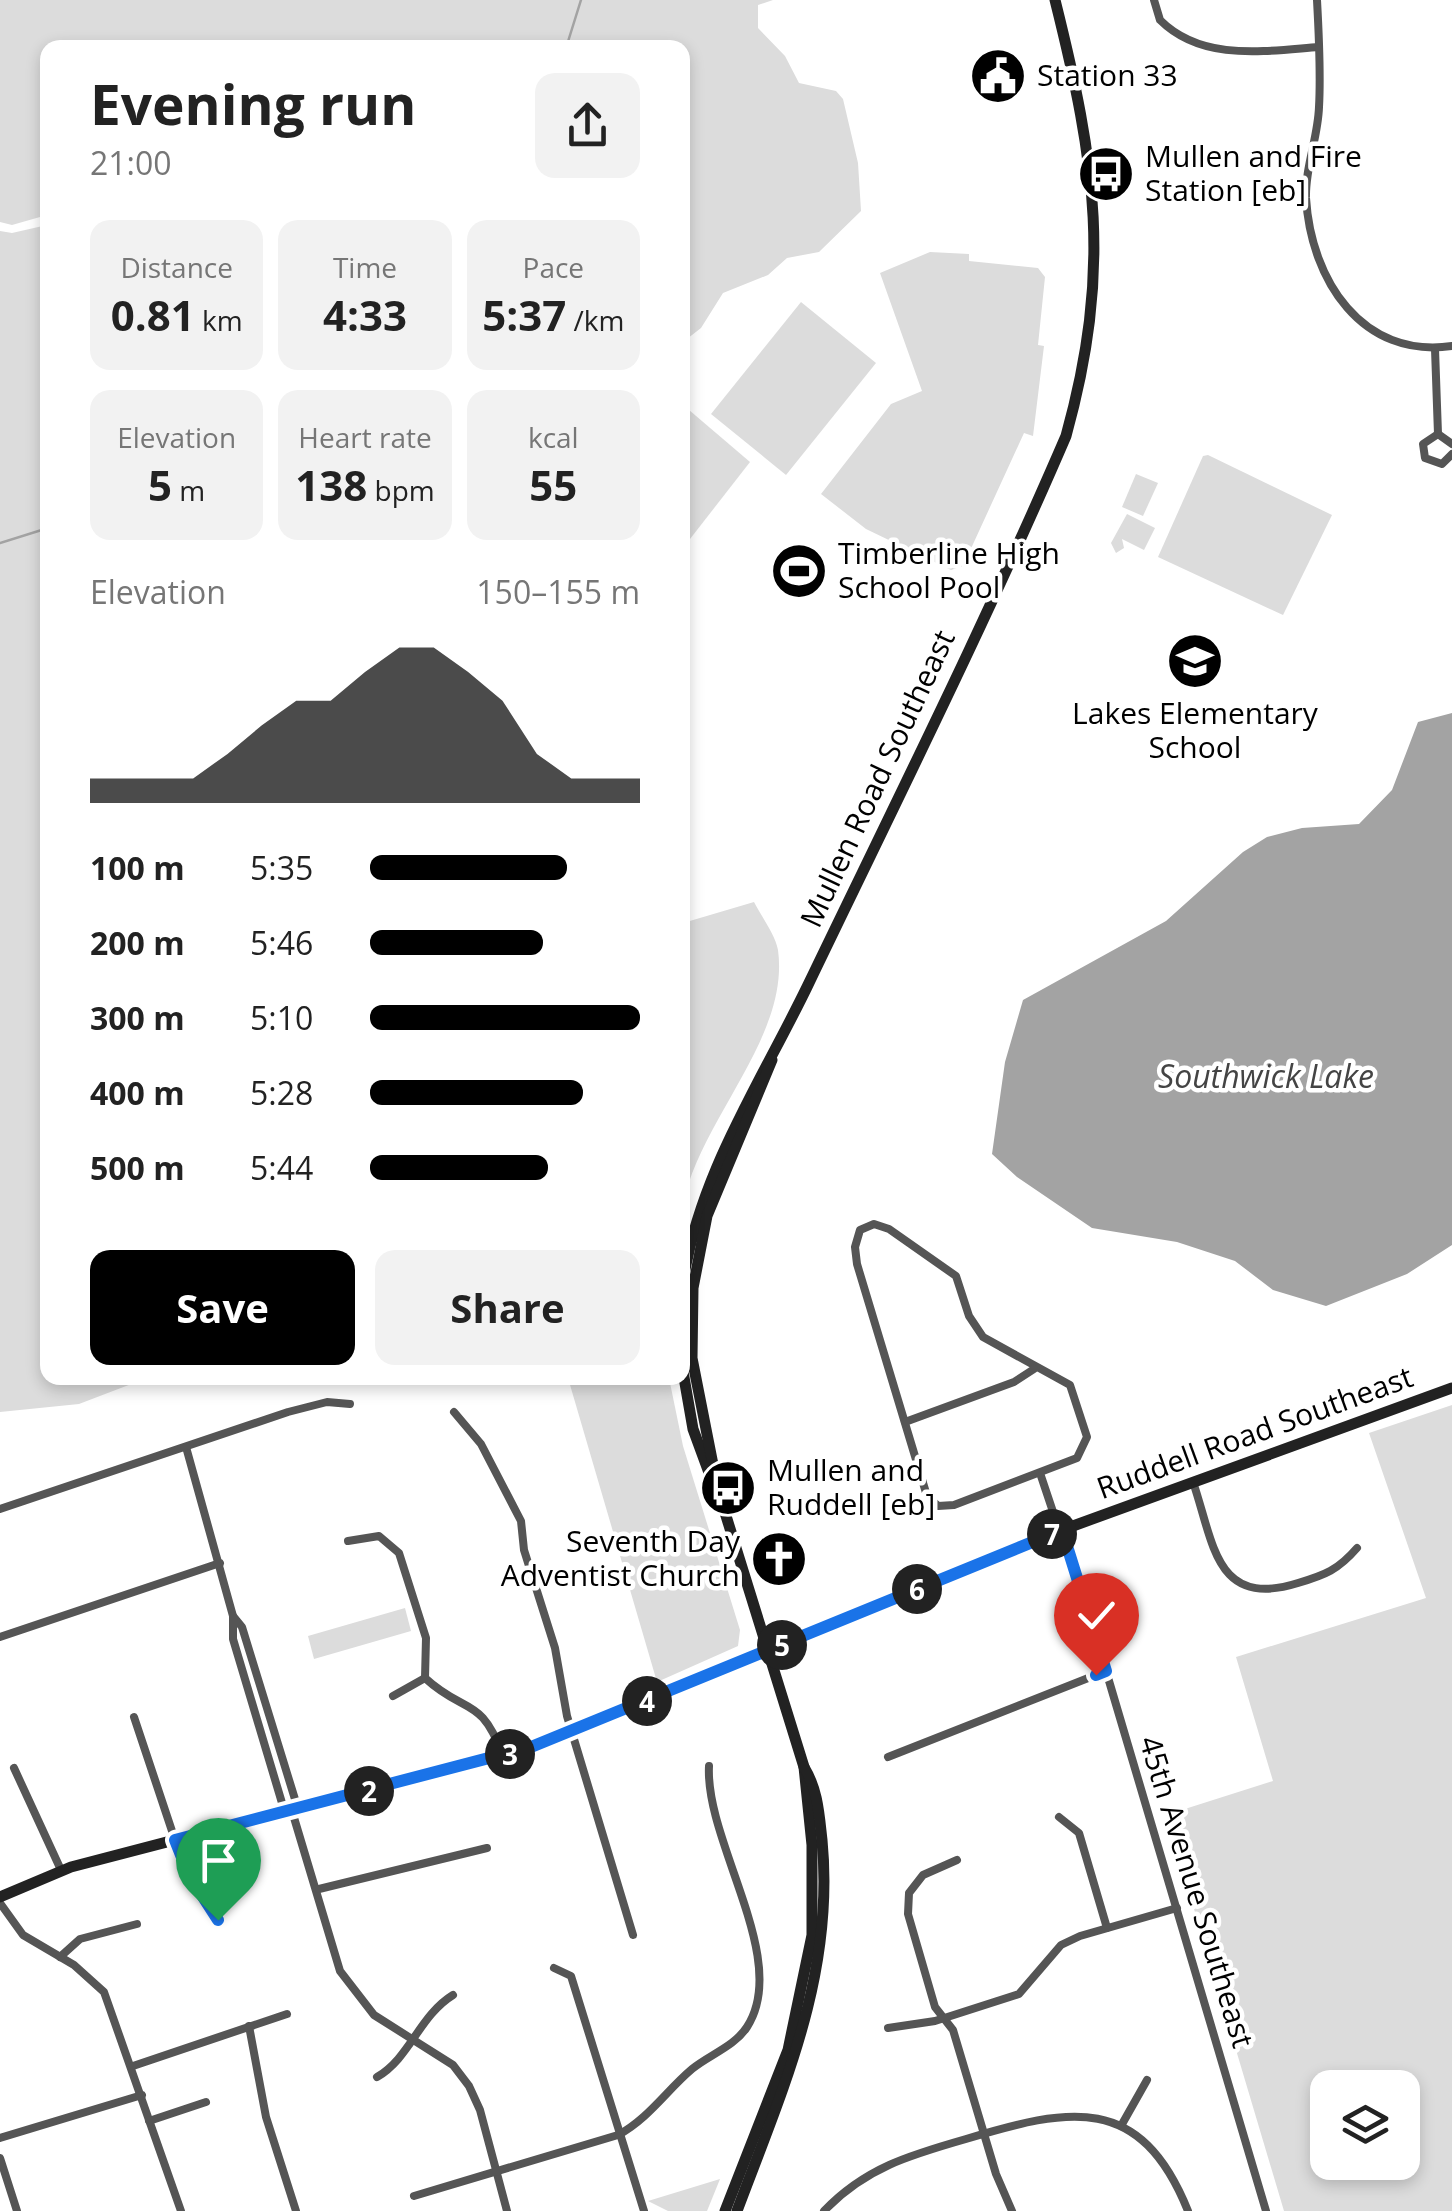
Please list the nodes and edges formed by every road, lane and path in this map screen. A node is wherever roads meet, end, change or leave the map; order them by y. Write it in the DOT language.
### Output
graph roads {
  1 [pos="1055,0"];
  2 [pos="1154,0"];
  3 [pos="1317,0"];
  4 [pos="1319,47"];
  5 [pos="1452,346"];
  6 [pos="1435,349"];
  7 [pos="1438,434"];
  8 [pos="1452,444"];
  9 [pos="1452,454"];
  10 [pos="773,1056"];
  11 [pos="690,1240"];
  12 [pos="1034,1368"];
  13 [pos="685,1385"];
  14 [pos="1452,1388"];
  15 [pos="350,1404"];
  16 [pos="454,1412"];
  17 [pos="905,1422"];
  18 [pos="186,1448"];
  19 [pos="1040,1473"];
  20 [pos="1194,1482"];
  21 [pos="718,1490"];
  22 [pos="0,1509"];
  23 [pos="1062,1530"];
  24 [pos="348,1541"];
  25 [pos="1356,1548"];
  26 [pos="220,1563"];
  27 [pos="0,1637"];
  28 [pos="768,1650"];
  29 [pos="1106,1671"];
  30 [pos="426,1678"];
  31 [pos="393,1696"];
  32 [pos="134,1717"];
  33 [pos="572,1731"];
  34 [pos="503,1756"];
  35 [pos="888,1756"];
  36 [pos="710,1766"];
  37 [pos="804,1767"];
  38 [pos="14,1768"];
  39 [pos="292,1811"];
  40 [pos="1059,1816"];
  41 [pos="175,1840"];
  42 [pos="487,1848"];
  43 [pos="957,1860"];
  44 [pos="61,1870"];
  45 [pos="319,1889"];
  46 [pos="0,1900"];
  47 [pos="1177,1908"];
  48 [pos="218,1920"];
  49 [pos="137,1924"];
  50 [pos="1107,1928"];
  51 [pos="634,1935"];
  52 [pos="60,1958"];
  53 [pos="554,1968"];
  54 [pos="452,1995"];
  55 [pos="288,2014"];
  56 [pos="944,2019"];
  57 [pos="249,2026"];
  58 [pos="888,2028"];
  59 [pos="410,2037"];
  60 [pos="133,2066"];
  61 [pos="377,2078"];
  62 [pos="1147,2080"];
  63 [pos="142,2094"];
  64 [pos="206,2102"];
  65 [pos="149,2121"];
  66 [pos="1121,2126"];
  67 [pos="984,2133"];
  68 [pos="618,2136"];
  69 [pos="0,2138"];
  70 [pos="0,2158"];
  71 [pos="498,2170"];
  72 [pos="414,2196"];
  73 [pos="17,2211"];
  74 [pos="180,2211"];
  75 [pos="296,2211"];
  76 [pos="508,2211"];
  77 [pos="644,2211"];
  78 [pos="725,2211"];
  79 [pos="737,2211"];
  80 [pos="824,2211"];
  81 [pos="1012,2211"];
  82 [pos="1188,2211"];
  83 [pos="1266,2211"];
  1 -- 10 [label="street, Mullen Road Southeast"];
  2 -- 4 [label="street"];
  3 -- 4 [label="street"];
  4 -- 6 [label="street"];
  5 -- 6 [label="street"];
  6 -- 7 [label="street"];
  7 -- 8 [label="street"];
  7 -- 9 [label="street"];
  10 -- 11 [label="street, Mullen Road Southeast"];
  10 -- 21 [label="street, Mullen Road Southeast"];
  12 -- 17 [label="street"];
  12 -- 17 [label="street"];
  12 -- 19 [label="street"];
  13 -- 21 [label="street, Mullen Road Southeast"];
  14 -- 20 [label="street, Ruddell Road Southeast"];
  15 -- 18 [label="street"];
  16 -- 33 [label="street"];
  17 -- 19 [label="street"];
  18 -- 22 [label="street"];
  18 -- 26 [label="street"];
  19 -- 23 [label="street, 45th Avenue Southeast"];
  20 -- 23 [label="street, Ruddell Road Southeast"];
  20 -- 25 [label="street"];
  21 -- 28 [label="street, Mullen Road Southeast"];
  23 -- 28 [label="street, Ruddell Road Southeast"];
  23 -- 29 [label="street, 45th Avenue Southeast"];
  24 -- 30 [label="street"];
  26 -- 27 [label="street"];
  26 -- 39 [label="street"];
  28 -- 33 [label="street, Ruddell Road Southeast"];
  28 -- 37 [label="street, Mullen Road Southeast"];
  29 -- 35 [label="street"];
  29 -- 47 [label="street, 45th Avenue Southeast"];
  30 -- 31 [label="street"];
  30 -- 34 [label="street"];
  32 -- 41 [label="street"];
  33 -- 34 [label="street, Ruddell Road Southeast"];
  33 -- 51 [label="street"];
  34 -- 39 [label="street, Ruddell Road Southeast"];
  36 -- 68 [label="street"];
  37 -- 78 [label="street, Mullen Road Southeast"];
  37 -- 79 [label="street, Mullen Road Southeast"];
  38 -- 44 [label="street"];
  39 -- 41 [label="street, Ruddell Road Southeast"];
  39 -- 45 [label="street"];
  40 -- 50 [label="street"];
  41 -- 44 [label="street, Ruddell Road Southeast"];
  41 -- 48 [label="street"];
  42 -- 45 [label="street"];
  43 -- 56 [label="street"];
  44 -- 46 [label="street, Ruddell Road Southeast"];
  45 -- 59 [label="street"];
  46 -- 52 [label="street"];
  47 -- 50 [label="street"];
  47 -- 83 [label="street, 45th Avenue Southeast"];
  49 -- 52 [label="street"];
  50 -- 56 [label="street"];
  52 -- 60 [label="street"];
  53 -- 68 [label="street"];
  54 -- 59 [label="street"];
  55 -- 57 [label="street"];
  56 -- 58 [label="street"];
  56 -- 67 [label="street"];
  57 -- 60 [label="street"];
  57 -- 75 [label="street"];
  59 -- 61 [label="street"];
  59 -- 71 [label="street"];
  60 -- 63 [label="street"];
  62 -- 66 [label="street"];
  63 -- 65 [label="street"];
  63 -- 69 [label="street"];
  64 -- 65 [label="street"];
  65 -- 74 [label="street"];
  66 -- 67 [label="street"];
  66 -- 82 [label="street"];
  67 -- 80 [label="street"];
  67 -- 81 [label="street"];
  68 -- 71 [label="street"];
  68 -- 77 [label="street"];
  70 -- 73 [label="street"];
  71 -- 72 [label="street"];
  71 -- 76 [label="street"];
}
